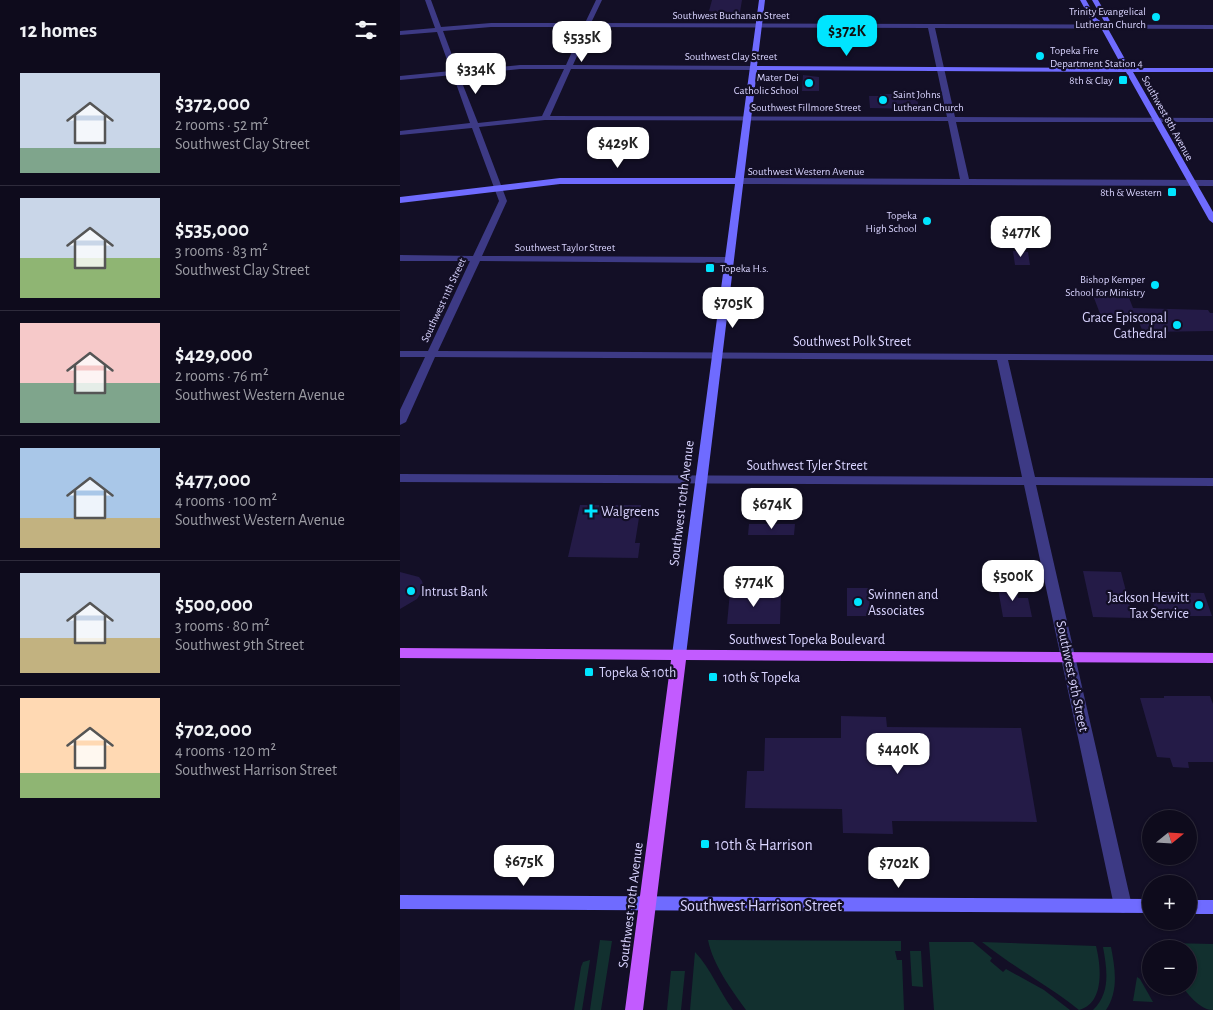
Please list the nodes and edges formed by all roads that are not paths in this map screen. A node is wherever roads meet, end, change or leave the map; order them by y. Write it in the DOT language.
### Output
graph roads {
  1 [pos="428,0"];
  2 [pos="599,0"];
  3 [pos="762,0"];
  4 [pos="1083,0"];
  5 [pos="1095,0"];
  6 [pos="588,25"];
  7 [pos="759,26"];
  8 [pos="931,26"];
  9 [pos="1104,26"];
  10 [pos="1213,27"];
  11 [pos="440,29"];
  12 [pos="400,33"];
  13 [pos="568,67"];
  14 [pos="753,68"];
  15 [pos="940,68"];
  16 [pos="1128,69"];
  17 [pos="1213,70"];
  18 [pos="456,73"];
  19 [pos="400,78"];
  20 [pos="545,118"];
  21 [pos="747,118"];
  22 [pos="951,119"];
  23 [pos="1157,120"];
  24 [pos="1213,120"];
  25 [pos="475,124"];
  26 [pos="400,133"];
  27 [pos="739,182"];
  28 [pos="965,182"];
  29 [pos="1192,183"];
  30 [pos="1213,183"];
  31 [pos="499,188"];
  32 [pos="400,200"];
  33 [pos="1213,220"];
  34 [pos="400,258"];
  35 [pos="477,258"];
  36 [pos="729,260"];
  37 [pos="400,354"];
  38 [pos="432,354"];
  39 [pos="717,355"];
  40 [pos="1002,357"];
  41 [pos="1213,358"];
  42 [pos="400,422"];
  43 [pos="400,478"];
  44 [pos="701,479"];
  45 [pos="1028,481"];
  46 [pos="1213,482"];
  47 [pos="400,653"];
  48 [pos="679,655"];
  49 [pos="1069,657"];
  50 [pos="1213,658"];
  51 [pos="400,902"];
  52 [pos="648,904"];
  53 [pos="1123,906"];
  54 [pos="1142,906"];
  55 [pos="1197,906"];
  56 [pos="1213,907"];
  57 [pos="634,1010"];
  1 -- 11 [label="street"];
  2 -- 6 [label="street"];
  3 -- 7 [label="street, Southwest 10th Avenue"];
  4 -- 9 [label="street, Southwest 8th Avenue"];
  5 -- 9 [label="street, Southwest 8th Avenue"];
  6 -- 7 [label="street, Southwest Buchanan Street"];
  6 -- 11 [label="street, Southwest Buchanan Street"];
  6 -- 13 [label="street"];
  7 -- 8 [label="street, Southwest Buchanan Street"];
  7 -- 14 [label="street, Southwest 10th Avenue"];
  8 -- 9 [label="street, Southwest Buchanan Street"];
  8 -- 15 [label="street"];
  9 -- 10 [label="street, Southwest Buchanan Street"];
  9 -- 16 [label="street, Southwest 8th Avenue"];
  11 -- 12 [label="street, Southwest Buchanan Street"];
  11 -- 18 [label="street"];
  13 -- 14 [label="street, Southwest Clay Street"];
  13 -- 18 [label="street, Southwest Clay Street"];
  13 -- 20 [label="street"];
  14 -- 15 [label="street, Southwest Clay Street"];
  14 -- 21 [label="street, Southwest 10th Avenue"];
  15 -- 16 [label="street, Southwest Clay Street"];
  15 -- 22 [label="street"];
  16 -- 17 [label="street, Southwest Clay Street"];
  16 -- 23 [label="street, Southwest 8th Avenue"];
  18 -- 19 [label="street, Southwest Clay Street"];
  18 -- 25 [label="street"];
  20 -- 21 [label="street, Southwest Fillmore Street"];
  20 -- 25 [label="street, Southwest Fillmore Street"];
  21 -- 22 [label="street, Southwest Fillmore Street"];
  21 -- 27 [label="street, Southwest 10th Avenue"];
  22 -- 23 [label="street, Southwest Fillmore Street"];
  22 -- 28 [label="street"];
  23 -- 24 [label="street, Southwest Fillmore Street"];
  23 -- 29 [label="street, Southwest 8th Avenue"];
  25 -- 26 [label="street, Southwest Fillmore Street"];
  25 -- 31 [label="street"];
  27 -- 28 [label="street, Southwest Western Avenue"];
  27 -- 31 [label="street, Southwest Western Avenue"];
  27 -- 36 [label="street, Southwest 10th Avenue"];
  28 -- 29 [label="street, Southwest Western Avenue"];
  29 -- 30 [label="street, Southwest Western Avenue"];
  29 -- 33 [label="street, Southwest 8th Avenue"];
  31 -- 32 [label="street, Southwest Western Avenue"];
  31 -- 35 [label="street, Southwest 11th Street"];
  34 -- 35 [label="street, Southwest Taylor Street"];
  35 -- 36 [label="street, Southwest Taylor Street"];
  35 -- 38 [label="street, Southwest 11th Street"];
  36 -- 39 [label="street, Southwest 10th Avenue"];
  37 -- 38 [label="street, Southwest Polk Street"];
  38 -- 39 [label="street, Southwest Polk Street"];
  38 -- 42 [label="street, Southwest 11th Street"];
  39 -- 40 [label="street, Southwest Polk Street"];
  39 -- 44 [label="street, Southwest 10th Avenue"];
  40 -- 41 [label="street, Southwest Polk Street"];
  40 -- 45 [label="street, Southwest 9th Street"];
  43 -- 44 [label="street, Southwest Tyler Street"];
  44 -- 45 [label="street, Southwest Tyler Street"];
  44 -- 48 [label="street, Southwest 10th Avenue"];
  45 -- 46 [label="street, Southwest Tyler Street"];
  45 -- 49 [label="street, Southwest 9th Street"];
  47 -- 48 [label="main road, Southwest Topeka Boulevard"];
  48 -- 49 [label="main road, Southwest Topeka Boulevard"];
  48 -- 52 [label="main road, Southwest 10th Avenue"];
  49 -- 50 [label="main road, Southwest Topeka Boulevard"];
  49 -- 53 [label="street, Southwest 9th Street"];
  51 -- 52 [label="street, Southwest Harrison Street"];
  52 -- 53 [label="street, Southwest Harrison Street"];
  52 -- 57 [label="main road, Southwest 10th Avenue"];
  53 -- 54 [label="street, Southwest Harrison Street"];
  55 -- 56 [label="street"];
}
